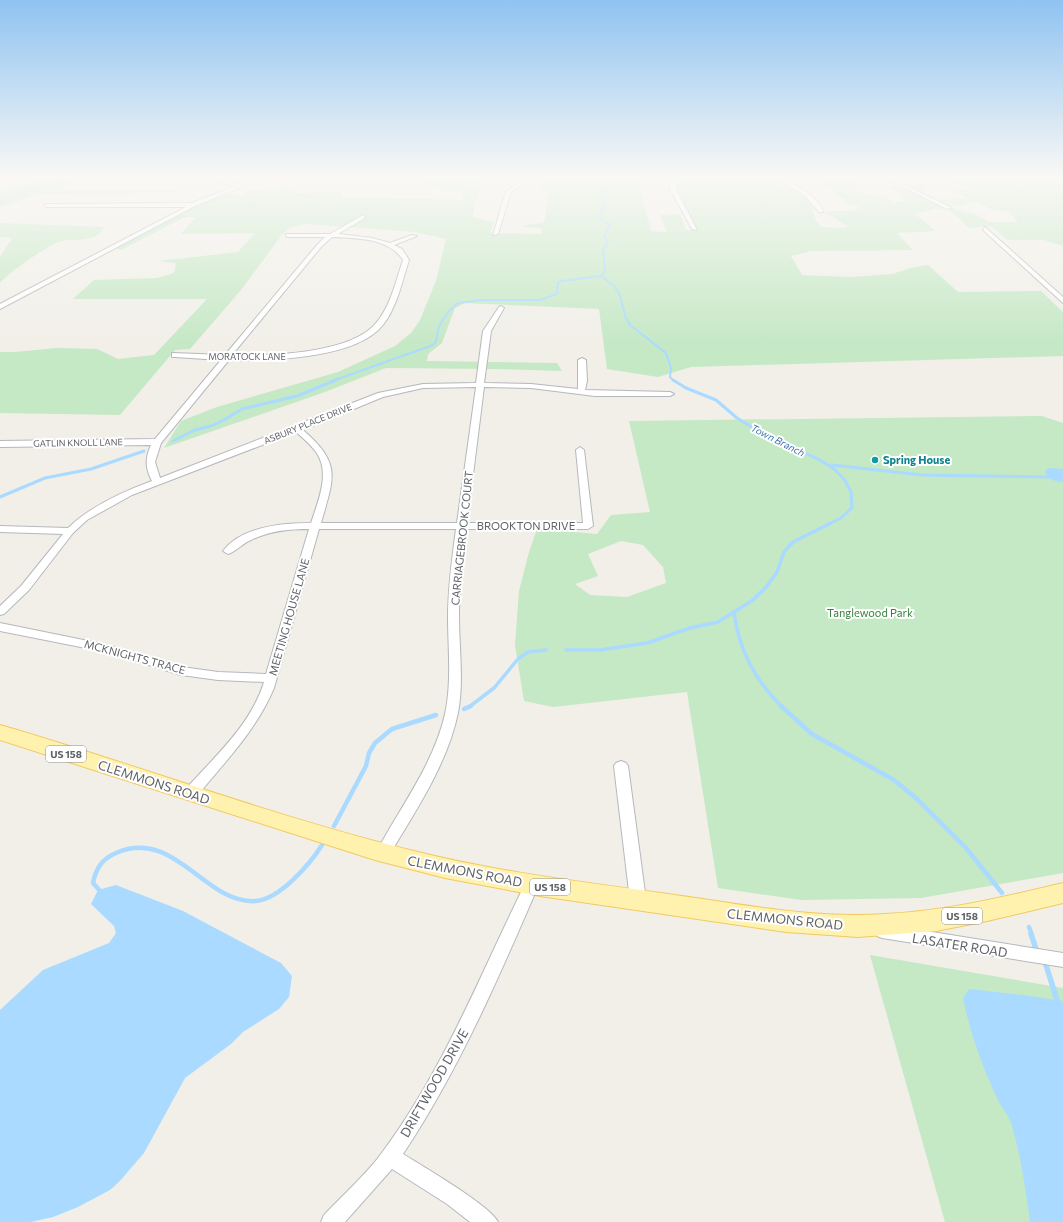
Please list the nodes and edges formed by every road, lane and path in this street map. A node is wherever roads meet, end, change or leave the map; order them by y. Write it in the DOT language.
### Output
graph roads {
  1 [pos="142,232"];
  2 [pos="338,232"];
  3 [pos="988,232"];
  4 [pos="288,235"];
  5 [pos="414,236"];
  6 [pos="330,237"];
  7 [pos="392,244"];
  8 [pos="1063,301"];
  9 [pos="0,307"];
  10 [pos="501,308"];
  11 [pos="174,355"];
  12 [pos="226,358"];
  13 [pos="582,360"];
  14 [pos="480,385"];
  15 [pos="581,393"];
  16 [pos="670,394"];
  17 [pos="297,429"];
  18 [pos="157,442"];
  19 [pos="0,444"];
  20 [pos="580,450"];
  21 [pos="157,481"];
  22 [pos="315,525"];
  23 [pos="462,526"];
  24 [pos="0,529"];
  25 [pos="70,531"];
  26 [pos="228,551"];
  27 [pos="0,612"];
  28 [pos="0,627"];
  29 [pos="271,678"];
  30 [pos="0,732"];
  31 [pos="621,766"];
  32 [pos="190,794"];
  33 [pos="383,853"];
  34 [pos="532,884"];
  35 [pos="1063,893"];
  36 [pos="638,900"];
  37 [pos="858,926"];
  38 [pos="1063,960"];
  39 [pos="390,1157"];
  40 [pos="331,1222"];
  41 [pos="488,1222"];
  1 -- 9 [label="street"];
  2 -- 6 [label="street"];
  3 -- 8 [label="street"];
  4 -- 6 [label="street"];
  5 -- 7 [label="street"];
  6 -- 7 [label="street"];
  6 -- 12 [label="street"];
  7 -- 12 [label="street, MORATOCK LANE"];
  10 -- 14 [label="street, CARRIAGEBROOK COURT"];
  11 -- 12 [label="street, MORATOCK LANE"];
  12 -- 18 [label="street"];
  13 -- 15 [label="street"];
  14 -- 15 [label="street, ASBURY PLACE DRIVE"];
  14 -- 17 [label="street, ASBURY PLACE DRIVE"];
  14 -- 23 [label="street, CARRIAGEBROOK COURT"];
  15 -- 16 [label="street, ASBURY PLACE DRIVE"];
  17 -- 21 [label="street, ASBURY PLACE DRIVE"];
  17 -- 22 [label="street, MEETING HOUSE LANE"];
  18 -- 19 [label="street, GATLIN KNOLL LANE"];
  18 -- 21 [label="street"];
  20 -- 23 [label="street, BROOKTON DRIVE"];
  21 -- 25 [label="street, ASBURY PLACE DRIVE"];
  22 -- 23 [label="street, BROOKTON DRIVE"];
  22 -- 26 [label="street, BROOKTON DRIVE"];
  22 -- 29 [label="street, MEETING HOUSE LANE"];
  23 -- 33 [label="street, CARRIAGEBROOK COURT"];
  24 -- 25 [label="street"];
  25 -- 27 [label="street, ASBURY PLACE DRIVE"];
  28 -- 29 [label="street, MCKNIGHTS TRACE"];
  29 -- 32 [label="street, MEETING HOUSE LANE"];
  30 -- 32 [label="main road, CLEMMONS ROAD / US 158"];
  31 -- 36 [label="street"];
  32 -- 33 [label="main road, CLEMMONS ROAD / US 158"];
  33 -- 34 [label="main road, CLEMMONS ROAD / US 158"];
  34 -- 36 [label="main road, CLEMMONS ROAD / US 158"];
  34 -- 39 [label="street, DRIFTWOOD DRIVE"];
  35 -- 37 [label="main road, CLEMMONS ROAD / US 158"];
  36 -- 37 [label="main road, CLEMMONS ROAD / US 158"];
  37 -- 38 [label="street, LASATER ROAD"];
  39 -- 40 [label="street, DRIFTWOOD DRIVE"];
  39 -- 41 [label="street"];
}
